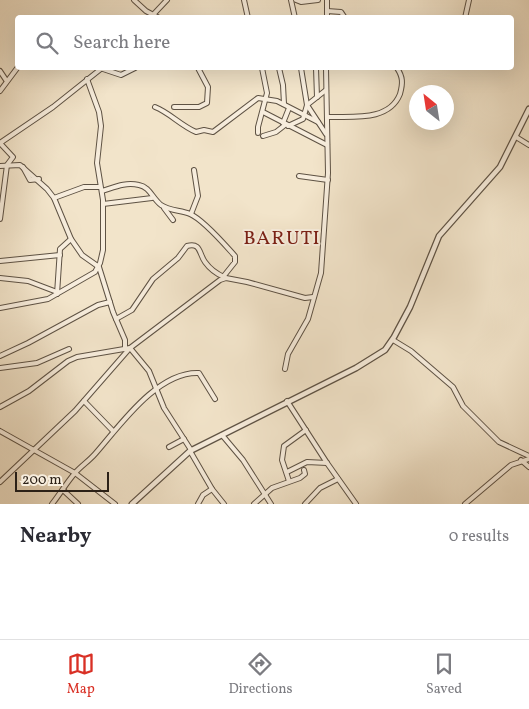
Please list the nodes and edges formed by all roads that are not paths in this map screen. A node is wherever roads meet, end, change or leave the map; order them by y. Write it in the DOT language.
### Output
graph roads {
  1 [pos="134,0"];
  2 [pos="166,0"];
  3 [pos="244,0"];
  4 [pos="291,0"];
  5 [pos="296,0"];
  6 [pos="318,0"];
  7 [pos="326,0"];
  8 [pos="469,0"];
  9 [pos="327,11"];
  10 [pos="150,15"];
  11 [pos="152,15"];
  12 [pos="247,15"];
  13 [pos="294,15"];
  14 [pos="327,15"];
  15 [pos="343,15"];
  16 [pos="466,15"];
  17 [pos="16,70"];
  18 [pos="98,70"];
  19 [pos="107,70"];
  20 [pos="132,70"];
  21 [pos="199,70"];
  22 [pos="262,70"];
  23 [pos="280,70"];
  24 [pos="301,70"];
  25 [pos="316,70"];
  26 [pos="326,70"];
  27 [pos="398,70"];
  28 [pos="0,71"];
  29 [pos="87,79"];
  30 [pos="6,80"];
  31 [pos="0,90"];
  32 [pos="326,90"];
  33 [pos="317,97"];
  34 [pos="266,98"];
  35 [pos="284,104"];
  36 [pos="307,105"];
  37 [pos="154,107"];
  38 [pos="174,107"];
  39 [pos="289,108"];
  40 [pos="529,109"];
  41 [pos="263,112"];
  42 [pos="304,117"];
  43 [pos="327,117"];
  44 [pos="318,122"];
  45 [pos="285,125"];
  46 [pos="258,133"];
  47 [pos="327,135"];
  48 [pos="263,136"];
  49 [pos="516,137"];
  50 [pos="327,145"];
  51 [pos="529,145"];
  52 [pos="13,157"];
  53 [pos="7,165"];
  54 [pos="0,166"];
  55 [pos="22,166"];
  56 [pos="194,170"];
  57 [pos="299,176"];
  58 [pos="328,180"];
  59 [pos="101,189"];
  60 [pos="54,198"];
  61 [pos="152,198"];
  62 [pos="103,204"];
  63 [pos="163,206"];
  64 [pos="191,214"];
  65 [pos="0,219"];
  66 [pos="173,220"];
  67 [pos="71,239"];
  68 [pos="60,254"];
  69 [pos="0,261"];
  70 [pos="99,267"];
  71 [pos="0,278"];
  72 [pos="224,278"];
  73 [pos="57,293"];
  74 [pos="313,297"];
  75 [pos="110,302"];
  76 [pos="0,308"];
  77 [pos="116,319"];
  78 [pos="393,340"];
  79 [pos="128,348"];
  80 [pos="68,349"];
  81 [pos="0,356"];
  82 [pos="0,368"];
  83 [pos="286,369"];
  84 [pos="156,389"];
  85 [pos="215,399"];
  86 [pos="84,401"];
  87 [pos="288,402"];
  88 [pos="0,407"];
  89 [pos="306,430"];
  90 [pos="0,431"];
  91 [pos="113,431"];
  92 [pos="222,435"];
  93 [pos="184,439"];
  94 [pos="169,447"];
  95 [pos="34,448"];
  96 [pos="191,450"];
  97 [pos="529,458"];
  98 [pos="521,460"];
  99 [pos="327,463"];
  100 [pos="529,467"];
  101 [pos="304,470"];
  102 [pos="287,472"];
  103 [pos="75,473"];
  104 [pos="338,479"];
  105 [pos="289,481"];
  106 [pos="0,482"];
  107 [pos="212,489"];
  108 [pos="63,490"];
  109 [pos="265,492"];
  110 [pos="52,504"];
  111 [pos="78,504"];
  112 [pos="115,504"];
  113 [pos="133,504"];
  114 [pos="198,504"];
  115 [pos="224,504"];
  116 [pos="254,504"];
  117 [pos="271,504"];
  118 [pos="305,504"];
  119 [pos="356,504"];
  120 [pos="465,504"];
  1 -- 10 [label="street"];
  2 -- 11 [label="street"];
  3 -- 12 [label="street"];
  4 -- 13 [label="street"];
  5 -- 6 [label="street"];
  7 -- 9 [label="street"];
  8 -- 16 [label="street"];
  9 -- 14 [label="street"];
  9 -- 15 [label="street"];
  17 -- 30 [label="street"];
  18 -- 29 [label="street"];
  19 -- 20 [label="street"];
  21 -- 38 [label="street"];
  22 -- 34 [label="street"];
  23 -- 35 [label="street"];
  24 -- 36 [label="street"];
  25 -- 33 [label="street"];
  26 -- 32 [label="street"];
  27 -- 43 [label="street"];
  28 -- 30 [label="street"];
  29 -- 52 [label="street"];
  29 -- 59 [label="street"];
  30 -- 31 [label="street"];
  32 -- 33 [label="street"];
  32 -- 43 [label="street"];
  33 -- 36 [label="street"];
  34 -- 35 [label="street"];
  34 -- 37 [label="street"];
  34 -- 41 [label="street"];
  35 -- 39 [label="street"];
  36 -- 42 [label="street"];
  36 -- 44 [label="street"];
  39 -- 42 [label="street"];
  39 -- 45 [label="street"];
  40 -- 49 [label="street"];
  41 -- 45 [label="street"];
  41 -- 46 [label="street"];
  42 -- 44 [label="street"];
  42 -- 45 [label="street"];
  43 -- 47 [label="street"];
  44 -- 47 [label="street"];
  45 -- 48 [label="street"];
  45 -- 50 [label="street"];
  47 -- 50 [label="street"];
  49 -- 51 [label="street"];
  49 -- 78 [label="street"];
  50 -- 58 [label="street"];
  52 -- 53 [label="street"];
  52 -- 55 [label="street"];
  53 -- 54 [label="street"];
  53 -- 55 [label="street"];
  53 -- 65 [label="street"];
  55 -- 60 [label="street"];
  56 -- 64 [label="street"];
  57 -- 58 [label="street"];
  58 -- 74 [label="street"];
  59 -- 60 [label="street"];
  59 -- 61 [label="street"];
  59 -- 62 [label="street"];
  60 -- 67 [label="street"];
  61 -- 62 [label="street"];
  61 -- 63 [label="street"];
  62 -- 70 [label="street"];
  63 -- 64 [label="street"];
  63 -- 66 [label="street"];
  64 -- 72 [label="street"];
  67 -- 68 [label="street"];
  67 -- 70 [label="street"];
  68 -- 69 [label="street"];
  68 -- 73 [label="street"];
  70 -- 73 [label="street"];
  70 -- 75 [label="street"];
  71 -- 73 [label="street"];
  72 -- 74 [label="street"];
  72 -- 77 [label="street"];
  72 -- 79 [label="street"];
  73 -- 76 [label="street"];
  74 -- 83 [label="street"];
  75 -- 77 [label="street"];
  75 -- 81 [label="street"];
  77 -- 79 [label="street"];
  78 -- 87 [label="street"];
  78 -- 97 [label="street"];
  79 -- 84 [label="street"];
  79 -- 86 [label="street"];
  79 -- 88 [label="street"];
  80 -- 82 [label="street"];
  84 -- 85 [label="street"];
  84 -- 91 [label="street"];
  84 -- 93 [label="street"];
  86 -- 91 [label="street"];
  86 -- 95 [label="street"];
  87 -- 89 [label="street"];
  87 -- 92 [label="street"];
  89 -- 99 [label="street"];
  89 -- 102 [label="street"];
  90 -- 95 [label="street"];
  91 -- 103 [label="street"];
  92 -- 96 [label="street"];
  92 -- 109 [label="street"];
  93 -- 94 [label="street"];
  93 -- 96 [label="street"];
  95 -- 103 [label="street"];
  95 -- 106 [label="street"];
  96 -- 107 [label="street"];
  96 -- 113 [label="street"];
  97 -- 98 [label="street"];
  98 -- 100 [label="street"];
  98 -- 120 [label="street"];
  99 -- 102 [label="street"];
  99 -- 104 [label="street"];
  101 -- 105 [label="street"];
  102 -- 105 [label="street"];
  103 -- 108 [label="street"];
  103 -- 112 [label="street"];
  104 -- 118 [label="street"];
  104 -- 119 [label="street"];
  105 -- 109 [label="street"];
  107 -- 114 [label="street"];
  107 -- 115 [label="street"];
  108 -- 110 [label="street"];
  108 -- 111 [label="street"];
  109 -- 116 [label="street"];
  109 -- 117 [label="street"];
}
